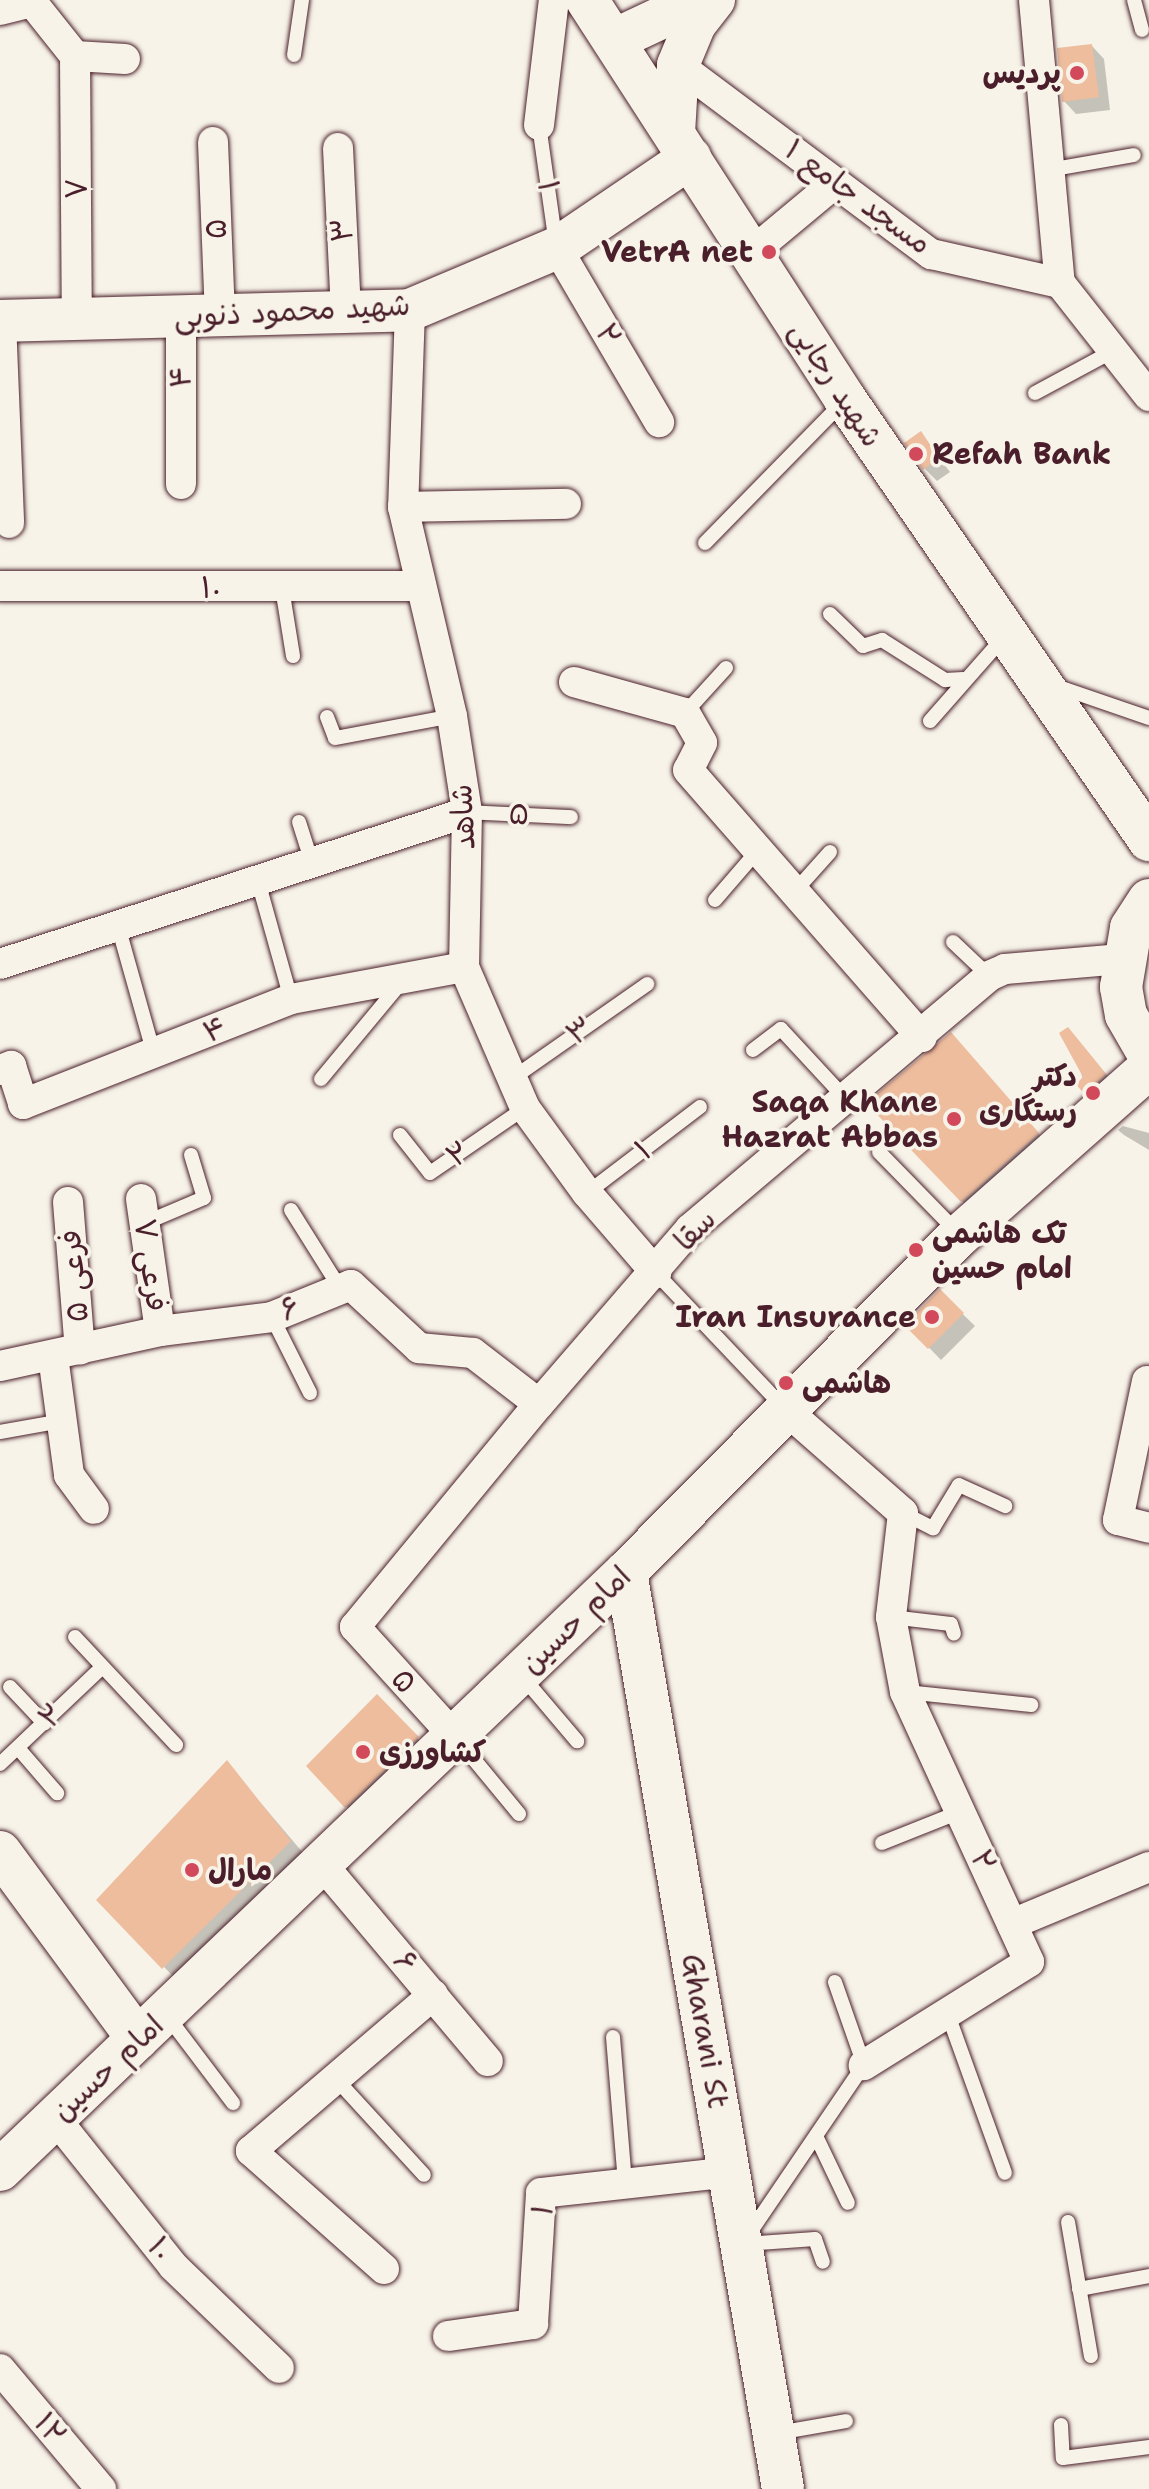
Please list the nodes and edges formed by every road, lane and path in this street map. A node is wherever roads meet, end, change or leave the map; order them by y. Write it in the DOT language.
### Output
graph roads {
  1 [pos="302,0"];
  2 [pos="554,0"];
  3 [pos="587,0"];
  4 [pos="699,0"];
  5 [pos="714,0"];
  6 [pos="1034,0"];
  7 [pos="1134,0"];
  8 [pos="0,10"];
  9 [pos="1142,30"];
  10 [pos="614,40"];
  11 [pos="294,55"];
  12 [pos="75,56"];
  13 [pos="125,59"];
  14 [pos="678,65"];
  15 [pos="539,125"];
  16 [pos="213,142"];
  17 [pos="682,145"];
  18 [pos="338,148"];
  19 [pos="1134,155"];
  20 [pos="1049,170"];
  21 [pos="835,183"];
  22 [pos="557,248"];
  23 [pos="751,253"];
  24 [pos="1060,283"];
  25 [pos="410,310"];
  26 [pos="346,312"];
  27 [pos="200,317"];
  28 [pos="1,321"];
  29 [pos="77,321"];
  30 [pos="1113,351"];
  31 [pos="1035,393"];
  32 [pos="1149,396"];
  33 [pos="845,399"];
  34 [pos="659,422"];
  35 [pos="181,484"];
  36 [pos="566,504"];
  37 [pos="403,507"];
  38 [pos="9,523"];
  39 [pos="705,543"];
  40 [pos="0,586"];
  41 [pos="421,586"];
  42 [pos="282,588"];
  43 [pos="830,614"];
  44 [pos="1007,633"];
  45 [pos="293,656"];
  46 [pos="726,668"];
  47 [pos="963,679"];
  48 [pos="1041,681"];
  49 [pos="574,682"];
  50 [pos="685,713"];
  51 [pos="452,716"];
  52 [pos="327,717"];
  53 [pos="1149,718"];
  54 [pos="930,721"];
  55 [pos="467,812"];
  56 [pos="1144,815"];
  57 [pos="571,817"];
  58 [pos="299,822"];
  59 [pos="759,849"];
  60 [pos="830,852"];
  61 [pos="312,863"];
  62 [pos="258,881"];
  63 [pos="796,890"];
  64 [pos="715,900"];
  65 [pos="1149,900"];
  66 [pos="118,926"];
  67 [pos="953,942"];
  68 [pos="1122,959"];
  69 [pos="0,964"];
  70 [pos="464,967"];
  71 [pos="989,976"];
  72 [pos="401,982"];
  73 [pos="647,984"];
  74 [pos="291,999"];
  75 [pos="922,1037"];
  76 [pos="753,1050"];
  77 [pos="154,1055"];
  78 [pos="1149,1055"];
  79 [pos="1149,1068"];
  80 [pos="0,1070"];
  81 [pos="513,1078"];
  82 [pos="321,1079"];
  83 [pos="845,1098"];
  84 [pos="700,1107"];
  85 [pos="525,1108"];
  86 [pos="400,1135"];
  87 [pos="879,1152"];
  88 [pos="191,1155"];
  89 [pos="587,1193"];
  90 [pos="68,1202"];
  91 [pos="291,1210"];
  92 [pos="143,1211"];
  93 [pos="960,1235"];
  94 [pos="656,1273"];
  95 [pos="340,1288"];
  96 [pos="272,1317"];
  97 [pos="160,1331"];
  98 [pos="66,1353"];
  99 [pos="0,1366"];
  100 [pos="1147,1381"];
  101 [pos="310,1393"];
  102 [pos="539,1404"];
  103 [pos="787,1411"];
  104 [pos="61,1421"];
  105 [pos="0,1432"];
  106 [pos="1005,1506"];
  107 [pos="94,1509"];
  108 [pos="903,1513"];
  109 [pos="1149,1528"];
  110 [pos="626,1572"];
  111 [pos="891,1617"];
  112 [pos="355,1627"];
  113 [pos="954,1634"];
  114 [pos="75,1637"];
  115 [pos="101,1668"];
  116 [pos="521,1675"];
  117 [pos="10,1687"];
  118 [pos="905,1692"];
  119 [pos="1031,1705"];
  120 [pos="44,1723"];
  121 [pos="453,1735"];
  122 [pos="577,1741"];
  123 [pos="176,1745"];
  124 [pos="18,1748"];
  125 [pos="0,1764"];
  126 [pos="57,1793"];
  127 [pos="960,1812"];
  128 [pos="519,1814"];
  129 [pos="882,1843"];
  130 [pos="321,1863"];
  131 [pos="4,1866"];
  132 [pos="1149,1867"];
  133 [pos="1012,1924"];
  134 [pos="835,1982"];
  135 [pos="433,1995"];
  136 [pos="947,2012"];
  137 [pos="152,2026"];
  138 [pos="613,2037"];
  139 [pos="488,2061"];
  140 [pos="864,2065"];
  141 [pos="336,2079"];
  142 [pos="233,2103"];
  143 [pos="55,2118"];
  144 [pos="816,2136"];
  145 [pos="0,2170"];
  146 [pos="730,2172"];
  147 [pos="1005,2173"];
  148 [pos="424,2175"];
  149 [pos="625,2184"];
  150 [pos="848,2203"];
  151 [pos="1068,2222"];
  152 [pos="742,2244"];
  153 [pos="823,2262"];
  154 [pos="384,2269"];
  155 [pos="1149,2276"];
  156 [pos="1079,2289"];
  157 [pos="448,2336"];
  158 [pos="1091,2356"];
  159 [pos="279,2368"];
  160 [pos="0,2369"];
  161 [pos="846,2421"];
  162 [pos="1061,2425"];
  163 [pos="774,2434"];
  164 [pos="1149,2447"];
  165 [pos="101,2489"];
  166 [pos="783,2489"];
  1 -- 11 [label="lane"];
  2 -- 15 [label="street"];
  3 -- 10 [label="main road, شهید رجایی"];
  4 -- 10 [label="main road"];
  5 -- 14 [label="main road"];
  6 -- 20 [label="street"];
  7 -- 9 [label="lane"];
  8 -- 12 [label="street"];
  10 -- 17 [label="main road, شهید رجایی"];
  12 -- 13 [label="street"];
  12 -- 29 [label="street, ۷"];
  14 -- 17 [label="main road"];
  14 -- 21 [label="street, مسجد جامع ۱"];
  15 -- 22 [label="lane, ۱"];
  16 -- 27 [label="street, ۵"];
  17 -- 22 [label="main road, شهید محمود ذنوبی"];
  17 -- 23 [label="main road, شهید رجایی"];
  18 -- 26 [label="street, ۳"];
  19 -- 20 [label="lane"];
  20 -- 24 [label="street"];
  21 -- 23 [label="street"];
  21 -- 24 [label="street, مسجد جامع ۱"];
  22 -- 25 [label="main road, شهید محمود ذنوبی"];
  22 -- 34 [label="street, ۲"];
  23 -- 33 [label="main road, شهید رجایی"];
  24 -- 30 [label="street"];
  25 -- 26 [label="main road, شهید محمود ذنوبی"];
  25 -- 37 [label="street, شاهد"];
  26 -- 27 [label="main road, شهید محمود ذنوبی"];
  27 -- 29 [label="main road, شهید محمود ذنوبی"];
  27 -- 35 [label="street, ۴"];
  28 -- 29 [label="main road, شهید محمود ذنوبی"];
  28 -- 38 [label="street"];
  30 -- 31 [label="lane"];
  30 -- 32 [label="street"];
  33 -- 39 [label="lane"];
  33 -- 44 [label="main road, شهید رجایی"];
  36 -- 37 [label="street"];
  37 -- 41 [label="street, شاهد"];
  40 -- 42 [label="street, ۱۰"];
  41 -- 42 [label="street, ۱۰"];
  41 -- 51 [label="street, شاهد"];
  42 -- 45 [label="lane"];
  43 -- 47 [label="lane"];
  44 -- 47 [label="lane"];
  44 -- 48 [label="main road, شهید رجایی"];
  46 -- 50 [label="lane"];
  47 -- 54 [label="lane"];
  48 -- 53 [label="lane"];
  48 -- 56 [label="main road, شهید رجایی"];
  49 -- 50 [label="street"];
  50 -- 59 [label="street"];
  51 -- 52 [label="lane"];
  51 -- 55 [label="street, شاهد"];
  55 -- 57 [label="lane, ۵"];
  55 -- 61 [label="street"];
  55 -- 70 [label="street, شاهد"];
  58 -- 61 [label="lane"];
  59 -- 63 [label="street"];
  59 -- 64 [label="lane"];
  60 -- 63 [label="lane"];
  61 -- 62 [label="street"];
  62 -- 66 [label="street"];
  62 -- 74 [label="lane"];
  63 -- 75 [label="street"];
  65 -- 68 [label="main road"];
  66 -- 69 [label="street"];
  66 -- 77 [label="lane"];
  67 -- 71 [label="lane"];
  68 -- 71 [label="street, سقا"];
  68 -- 78 [label="main road"];
  70 -- 72 [label="street, ۴"];
  70 -- 81 [label="street, شاهد"];
  71 -- 75 [label="street, سقا"];
  72 -- 74 [label="street, ۴"];
  72 -- 82 [label="lane"];
  73 -- 81 [label="lane, ۳"];
  74 -- 77 [label="street, ۴"];
  75 -- 83 [label="street, سقا"];
  76 -- 83 [label="lane"];
  77 -- 80 [label="street, ۴"];
  79 -- 93 [label="main road, امام حسین"];
  81 -- 85 [label="street, شاهد"];
  83 -- 94 [label="street, سقا"];
  84 -- 89 [label="lane, ۱"];
  85 -- 86 [label="lane, ۲"];
  85 -- 89 [label="street, شاهد"];
  87 -- 93 [label="lane"];
  88 -- 92 [label="lane"];
  89 -- 94 [label="street, شاهد"];
  90 -- 98 [label="street, فرعی ۵"];
  91 -- 95 [label="lane"];
  92 -- 97 [label="street, فرعی ۷"];
  93 -- 103 [label="main road, امام حسین"];
  94 -- 102 [label="street, سقا"];
  94 -- 103 [label="lane"];
  95 -- 96 [label="street, ۶"];
  95 -- 102 [label="street"];
  96 -- 97 [label="street, ۶"];
  96 -- 101 [label="lane"];
  97 -- 98 [label="street, ۶"];
  98 -- 99 [label="street, ۶"];
  98 -- 104 [label="street, فرعی ۵"];
  100 -- 109 [label="street"];
  102 -- 112 [label="street, سقا"];
  103 -- 108 [label="street"];
  103 -- 110 [label="main road, امام حسین"];
  104 -- 105 [label="lane"];
  104 -- 107 [label="street, فرعی ۵"];
  106 -- 108 [label="lane"];
  108 -- 111 [label="street, ۲"];
  110 -- 116 [label="main road, امام حسین"];
  110 -- 146 [label="main road, Gharani St"];
  111 -- 113 [label="lane"];
  111 -- 118 [label="street, ۲"];
  112 -- 121 [label="street, ۵"];
  114 -- 115 [label="lane"];
  115 -- 120 [label="lane, ۲"];
  115 -- 123 [label="lane"];
  116 -- 121 [label="main road, امام حسین"];
  116 -- 122 [label="lane"];
  117 -- 120 [label="lane"];
  118 -- 119 [label="lane"];
  118 -- 127 [label="street, ۲"];
  120 -- 124 [label="lane, ۲"];
  121 -- 128 [label="lane"];
  121 -- 130 [label="main road, امام حسین"];
  124 -- 125 [label="lane, ۲"];
  124 -- 126 [label="lane"];
  127 -- 129 [label="lane"];
  127 -- 133 [label="street, ۲"];
  130 -- 135 [label="street, ۶"];
  130 -- 137 [label="main road, امام حسین"];
  131 -- 137 [label="main road"];
  132 -- 133 [label="street"];
  133 -- 136 [label="street, ۲"];
  134 -- 140 [label="lane"];
  135 -- 139 [label="street, ۶"];
  135 -- 141 [label="street"];
  136 -- 140 [label="street, ۲"];
  136 -- 147 [label="lane"];
  137 -- 142 [label="lane"];
  137 -- 143 [label="main road, امام حسین"];
  138 -- 149 [label="lane"];
  140 -- 144 [label="lane, ۲"];
  141 -- 148 [label="lane"];
  141 -- 154 [label="street"];
  143 -- 145 [label="main road, امام حسین"];
  143 -- 159 [label="street, ۱۰"];
  144 -- 150 [label="lane"];
  144 -- 152 [label="lane, ۲"];
  146 -- 149 [label="street, ۱"];
  146 -- 152 [label="main road, Gharani St"];
  149 -- 157 [label="street, ۱"];
  151 -- 156 [label="lane"];
  152 -- 153 [label="lane"];
  152 -- 163 [label="main road, Gharani St"];
  155 -- 156 [label="lane"];
  156 -- 158 [label="lane"];
  160 -- 165 [label="street, ۱۲"];
  161 -- 163 [label="lane"];
  162 -- 164 [label="lane"];
  163 -- 166 [label="main road, Gharani St"];
}
